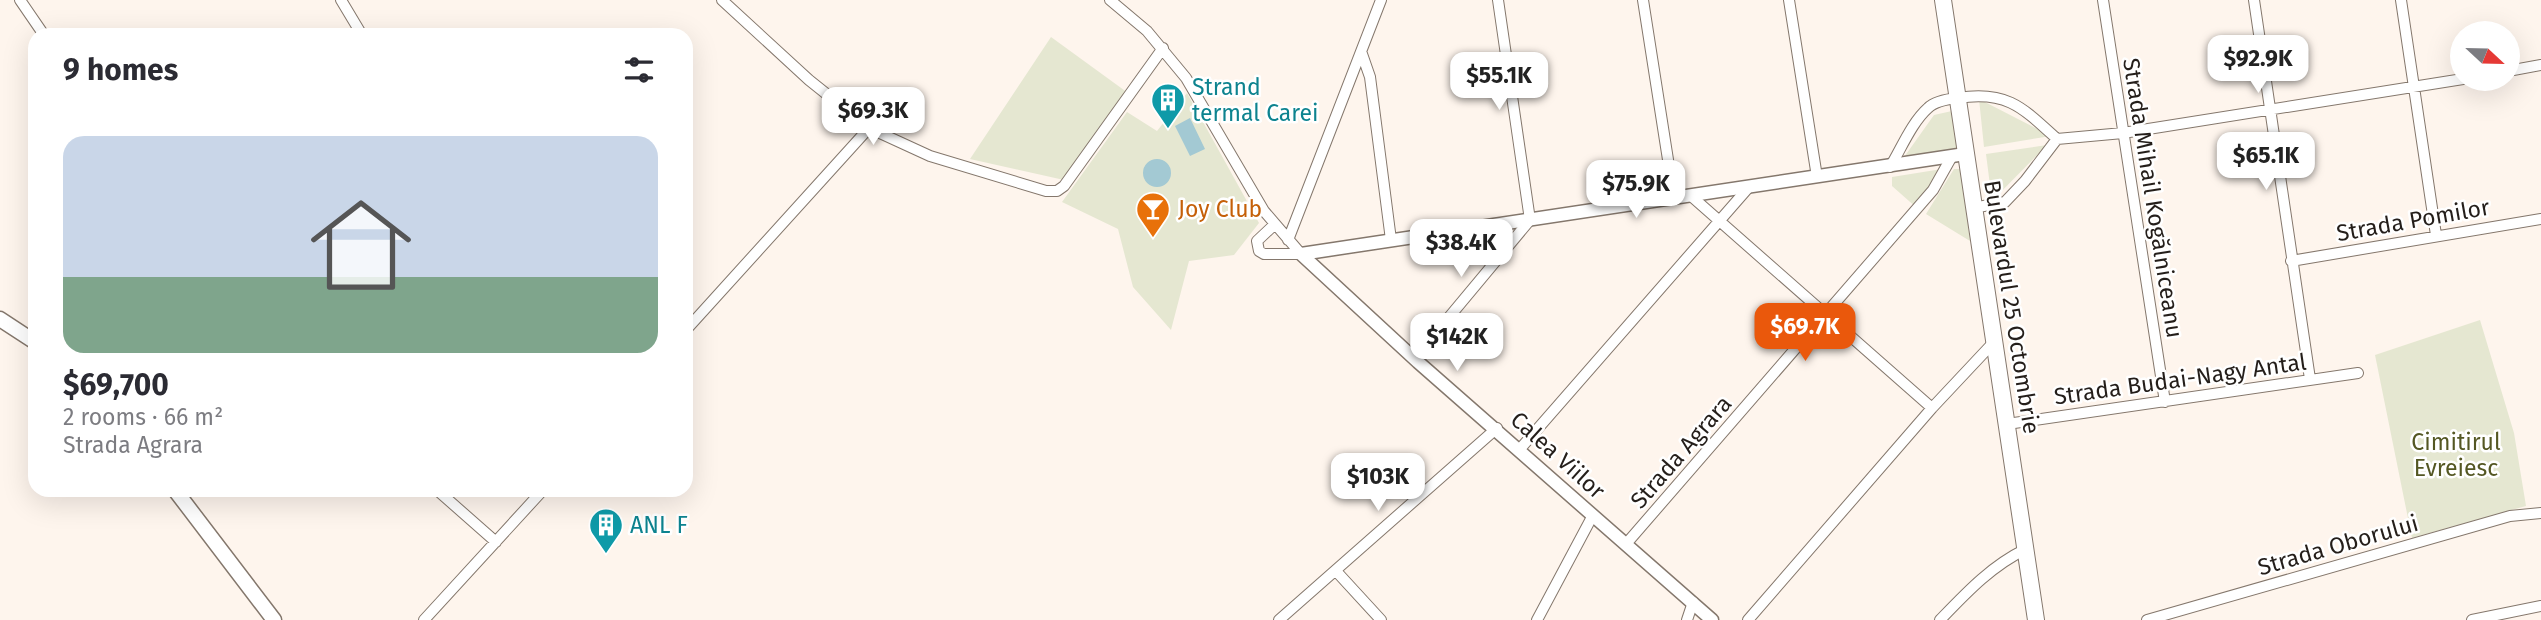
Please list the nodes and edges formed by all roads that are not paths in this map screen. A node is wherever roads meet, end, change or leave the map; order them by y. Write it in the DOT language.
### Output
graph roads {
  1 [pos="20,0"];
  2 [pos="341,0"];
  3 [pos="722,0"];
  4 [pos="1110,0"];
  5 [pos="1381,0"];
  6 [pos="1498,0"];
  7 [pos="1643,0"];
  8 [pos="1788,0"];
  9 [pos="1943,0"];
  10 [pos="2103,0"];
  11 [pos="2253,0"];
  12 [pos="2401,0"];
  13 [pos="39,28"];
  14 [pos="358,28"];
  15 [pos="1163,48"];
  16 [pos="1362,54"];
  17 [pos="2541,65"];
  18 [pos="2520,69"];
  19 [pos="2450,81"];
  20 [pos="2413,88"];
  21 [pos="1957,98"];
  22 [pos="2269,109"];
  23 [pos="869,128"];
  24 [pos="2123,132"];
  25 [pos="2057,139"];
  26 [pos="1958,156"];
  27 [pos="1890,167"];
  28 [pos="1817,177"];
  29 [pos="1749,187"];
  30 [pos="1690,195"];
  31 [pos="1674,198"];
  32 [pos="1973,208"];
  33 [pos="1530,219"];
  34 [pos="2541,219"];
  35 [pos="1718,221"];
  36 [pos="1274,225"];
  37 [pos="2436,235"];
  38 [pos="1288,240"];
  39 [pos="1391,240"];
  40 [pos="1301,254"];
  41 [pos="2291,261"];
  42 [pos="1825,317"];
  43 [pos="0,319"];
  44 [pos="693,322"];
  45 [pos="28,337"];
  46 [pos="1993,343"];
  47 [pos="1415,359"];
  48 [pos="2358,373"];
  49 [pos="2310,379"];
  50 [pos="2165,402"];
  51 [pos="1932,408"];
  52 [pos="2007,424"];
  53 [pos="1497,428"];
  54 [pos="1519,450"];
  55 [pos="180,497"];
  56 [pos="445,497"];
  57 [pos="537,497"];
  58 [pos="2541,513"];
  59 [pos="1593,514"];
  60 [pos="496,542"];
  61 [pos="1626,544"];
  62 [pos="2026,549"];
  63 [pos="1336,571"];
  64 [pos="1693,602"];
  65 [pos="2541,606"];
  66 [pos="274,620"];
  67 [pos="424,620"];
  68 [pos="1279,620"];
  69 [pos="1381,620"];
  70 [pos="1537,620"];
  71 [pos="1687,620"];
  72 [pos="1712,620"];
  73 [pos="1748,620"];
  74 [pos="1940,620"];
  75 [pos="2036,620"];
  76 [pos="2147,620"];
  77 [pos="2472,620"];
  1 -- 13 [label="street"];
  2 -- 14 [label="street"];
  3 -- 23 [label="street"];
  4 -- 15 [label="street, Calea Viilor"];
  5 -- 16 [label="street"];
  6 -- 33 [label="street"];
  7 -- 31 [label="street"];
  8 -- 28 [label="street"];
  9 -- 21 [label="main road, Bulevardul 25 Octombrie"];
  10 -- 24 [label="street, Strada Mihail Kogălniceanu"];
  11 -- 22 [label="street"];
  12 -- 20 [label="street"];
  15 -- 23 [label="street"];
  15 -- 36 [label="street, Calea Viilor"];
  16 -- 38 [label="street"];
  16 -- 39 [label="street"];
  17 -- 18 [label="street"];
  19 -- 20 [label="street"];
  20 -- 22 [label="street"];
  20 -- 37 [label="street"];
  21 -- 25 [label="street"];
  21 -- 26 [label="main road, Bulevardul 25 Octombrie"];
  21 -- 27 [label="street"];
  22 -- 24 [label="street"];
  22 -- 41 [label="street"];
  23 -- 44 [label="street"];
  24 -- 25 [label="street"];
  24 -- 50 [label="street, Strada Mihail Kogălniceanu"];
  25 -- 32 [label="street"];
  26 -- 27 [label="street"];
  26 -- 32 [label="main road, Bulevardul 25 Octombrie"];
  26 -- 42 [label="street, Strada Agrara"];
  27 -- 28 [label="street"];
  28 -- 29 [label="street"];
  29 -- 30 [label="street"];
  29 -- 35 [label="street"];
  30 -- 31 [label="street"];
  30 -- 35 [label="street"];
  31 -- 33 [label="street"];
  32 -- 46 [label="main road, Bulevardul 25 Octombrie"];
  33 -- 39 [label="street"];
  33 -- 47 [label="street"];
  34 -- 37 [label="street, Strada Pomilor"];
  35 -- 42 [label="street"];
  35 -- 54 [label="street"];
  36 -- 38 [label="street, Calea Viilor"];
  36 -- 40 [label="street"];
  37 -- 41 [label="street, Strada Pomilor"];
  38 -- 40 [label="street, Calea Viilor"];
  39 -- 40 [label="street"];
  40 -- 47 [label="street, Calea Viilor"];
  41 -- 49 [label="street"];
  42 -- 51 [label="street"];
  42 -- 61 [label="street, Strada Agrara"];
  43 -- 45 [label="main road"];
  46 -- 51 [label="street"];
  46 -- 52 [label="main road, Bulevardul 25 Octombrie"];
  47 -- 53 [label="street, Calea Viilor"];
  48 -- 49 [label="street, Strada Budai-Nagy Antal"];
  49 -- 50 [label="street, Strada Budai-Nagy Antal"];
  50 -- 52 [label="street, Strada Budai-Nagy Antal"];
  51 -- 73 [label="street"];
  52 -- 62 [label="main road, Bulevardul 25 Octombrie"];
  53 -- 54 [label="street, Calea Viilor"];
  53 -- 63 [label="street"];
  54 -- 59 [label="street, Calea Viilor"];
  55 -- 66 [label="main road"];
  56 -- 60 [label="street"];
  57 -- 60 [label="street"];
  58 -- 76 [label="street, Strada Oborului"];
  59 -- 61 [label="street, Calea Viilor"];
  59 -- 70 [label="street"];
  60 -- 67 [label="street"];
  61 -- 64 [label="street, Calea Viilor"];
  62 -- 74 [label="street"];
  62 -- 75 [label="main road, Bulevardul 25 Octombrie"];
  63 -- 68 [label="street"];
  63 -- 69 [label="street"];
  64 -- 71 [label="street"];
  64 -- 72 [label="street, Calea Viilor"];
  65 -- 77 [label="street"];
}
